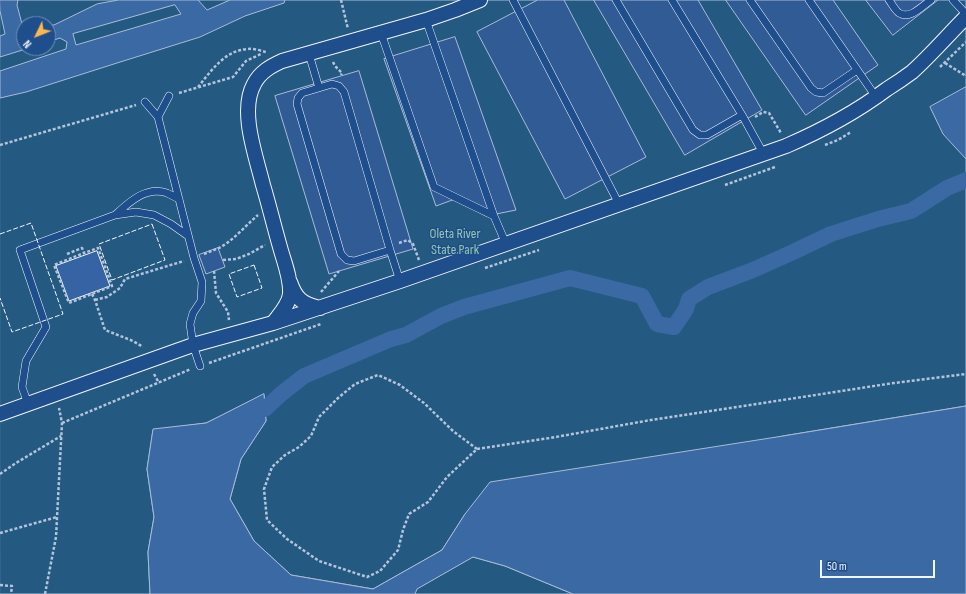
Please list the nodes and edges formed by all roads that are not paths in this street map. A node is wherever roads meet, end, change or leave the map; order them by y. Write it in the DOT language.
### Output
graph roads {
  1 [pos="480,0"];
  2 [pos="513,0"];
  3 [pos="616,0"];
  4 [pos="672,0"];
  5 [pos="750,0"];
  6 [pos="809,0"];
  7 [pos="889,0"];
  8 [pos="931,0"];
  9 [pos="952,0"];
  10 [pos="966,14"];
  11 [pos="966,17"];
  12 [pos="426,20"];
  13 [pos="381,33"];
  14 [pos="309,54"];
  15 [pos="857,70"];
  16 [pos="319,88"];
  17 [pos="169,96"];
  18 [pos="876,97"];
  19 [pos="145,102"];
  20 [pos="158,117"];
  21 [pos="744,119"];
  22 [pos="763,153"];
  23 [pos="179,199"];
  24 [pos="619,204"];
  25 [pos="115,215"];
  26 [pos="494,216"];
  27 [pos="188,236"];
  28 [pos="506,244"];
  29 [pos="390,250"];
  30 [pos="288,278"];
  31 [pos="400,281"];
  32 [pos="314,306"];
  33 [pos="273,323"];
  34 [pos="193,345"];
  35 [pos="200,366"];
  36 [pos="28,404"];
  37 [pos="0,414"];
  1 -- 12 [label="street"];
  2 -- 24 [label="lane"];
  3 -- 21 [label="lane"];
  4 -- 21 [label="lane"];
  5 -- 15 [label="lane"];
  6 -- 15 [label="lane"];
  7 -- 8 [label="lane"];
  9 -- 10 [label="lane"];
  11 -- 18 [label="street"];
  12 -- 13 [label="street"];
  12 -- 26 [label="lane"];
  13 -- 14 [label="street"];
  13 -- 26 [label="lane"];
  14 -- 16 [label="lane"];
  14 -- 30 [label="street"];
  15 -- 18 [label="lane"];
  16 -- 29 [label="lane"];
  16 -- 29 [label="lane"];
  17 -- 20 [label="lane"];
  18 -- 22 [label="street"];
  19 -- 20 [label="lane"];
  20 -- 23 [label="lane"];
  21 -- 22 [label="lane"];
  22 -- 24 [label="street"];
  23 -- 25 [label="lane"];
  23 -- 27 [label="lane"];
  24 -- 28 [label="street"];
  25 -- 27 [label="lane"];
  25 -- 36 [label="lane"];
  26 -- 28 [label="lane"];
  27 -- 34 [label="lane"];
  28 -- 31 [label="street"];
  29 -- 31 [label="lane"];
  30 -- 32 [label="street"];
  30 -- 33 [label="street"];
  31 -- 32 [label="street"];
  32 -- 33 [label="street"];
  33 -- 34 [label="street"];
  34 -- 35 [label="lane"];
  34 -- 36 [label="street"];
  36 -- 37 [label="street"];
}
